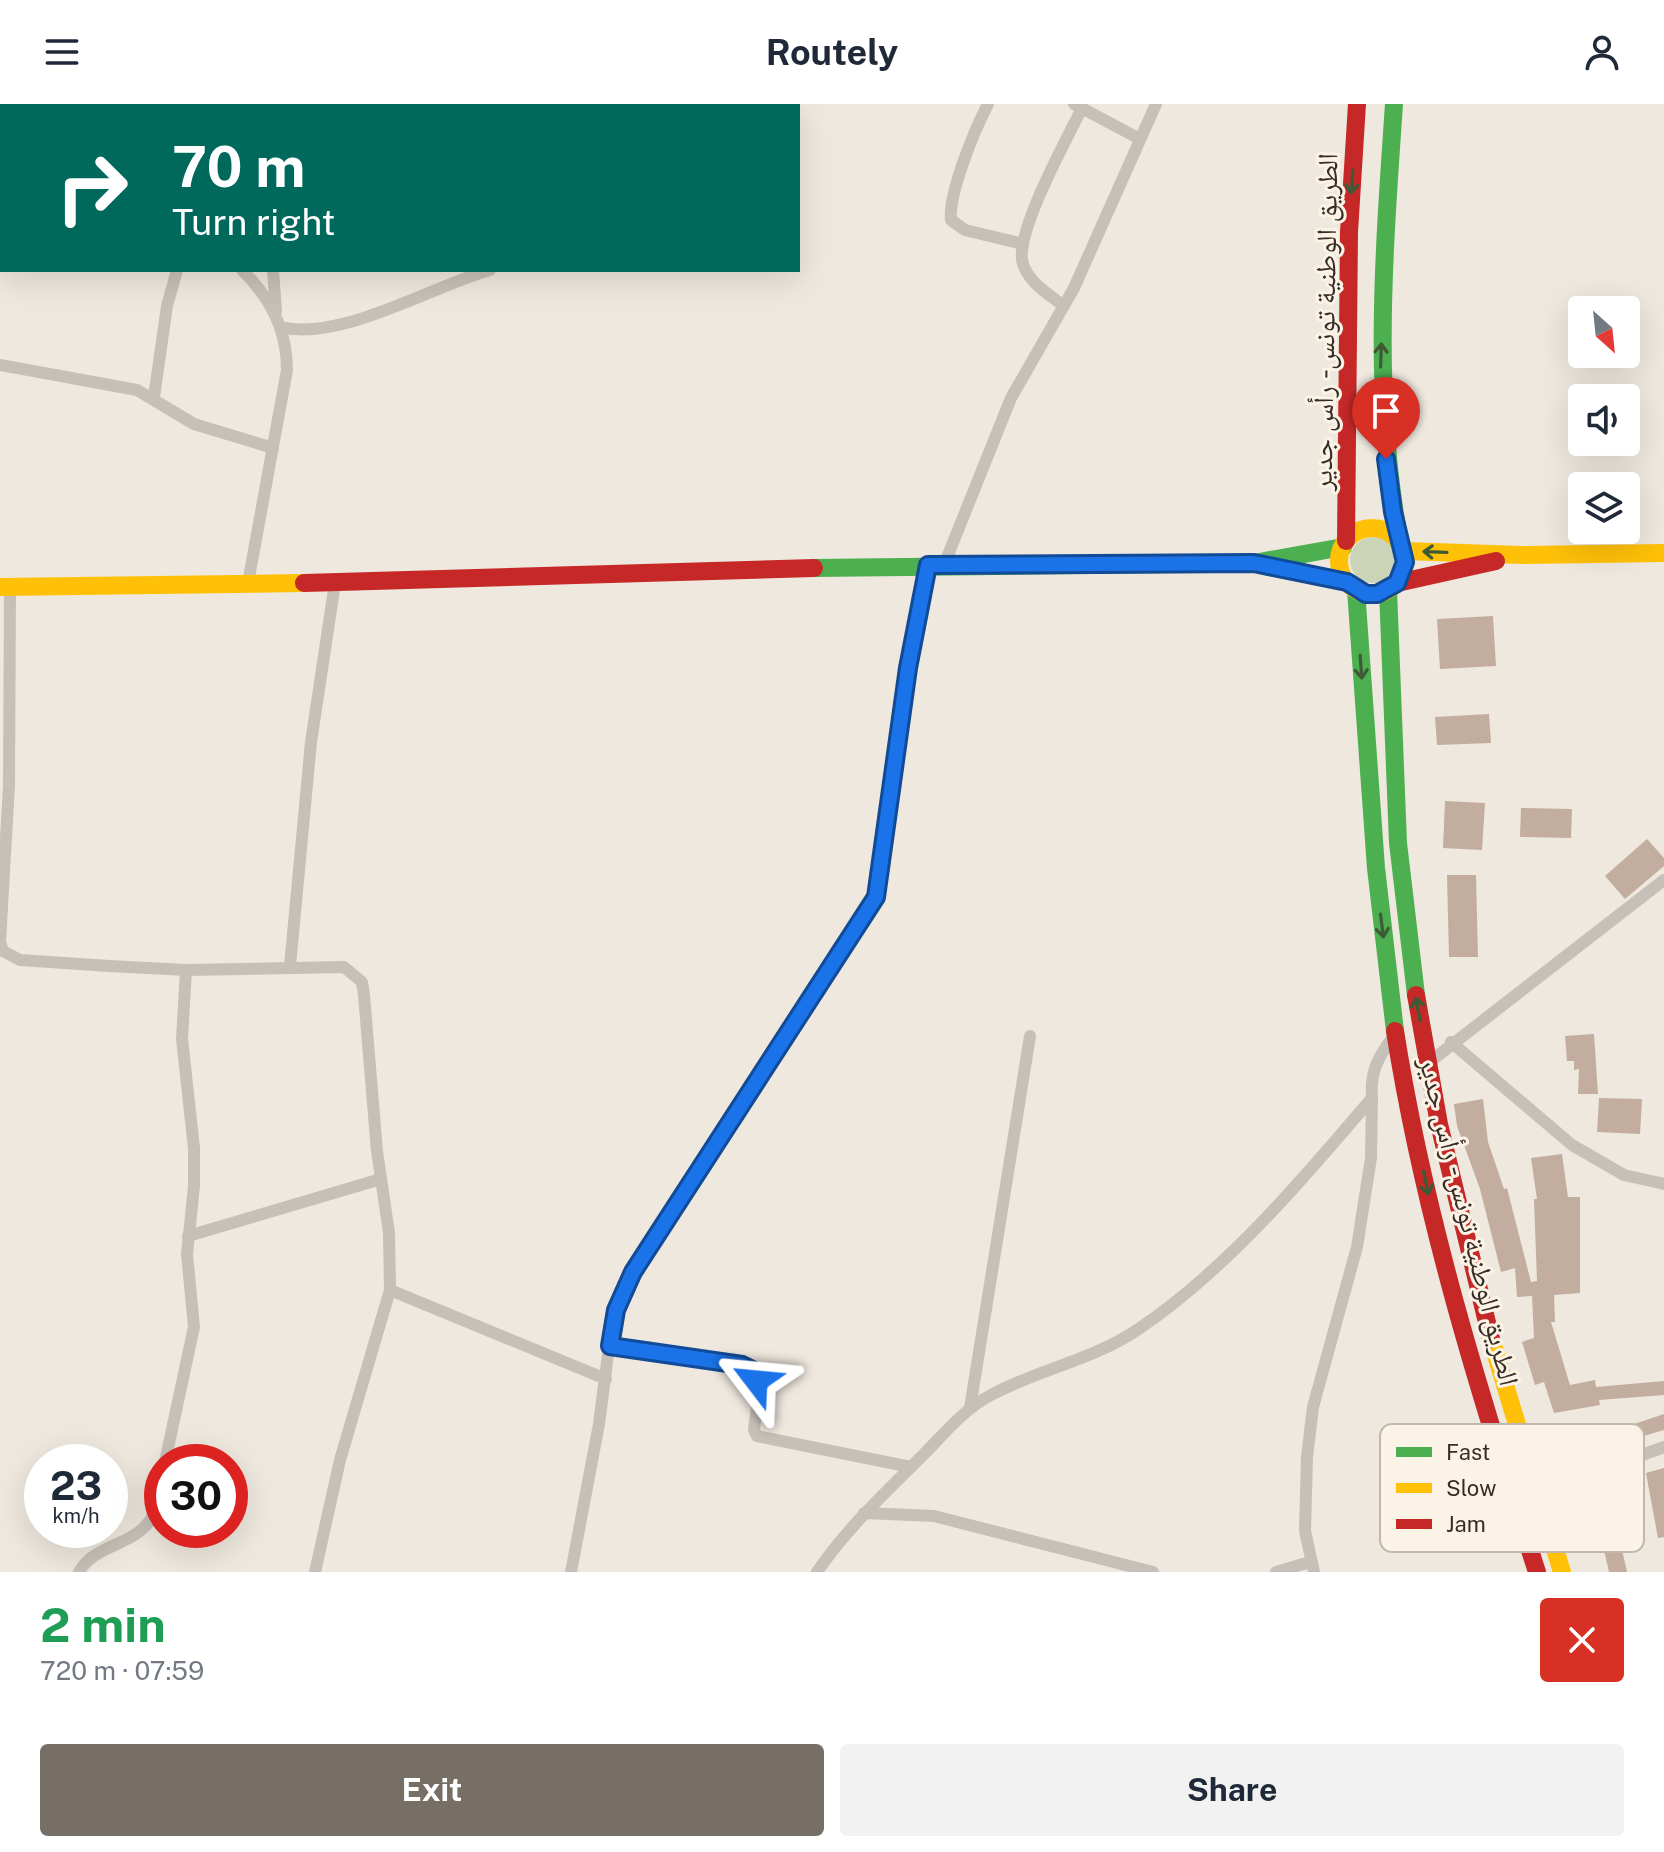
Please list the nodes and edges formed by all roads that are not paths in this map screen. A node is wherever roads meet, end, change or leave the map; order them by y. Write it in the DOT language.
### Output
graph roads {
  1 [pos="988,104"];
  2 [pos="1156,104"];
  3 [pos="1357,104"];
  4 [pos="1394,104"];
  5 [pos="1078,106"];
  6 [pos="1138,138"];
  7 [pos="1023,244"];
  8 [pos="176,272"];
  9 [pos="244,272"];
  10 [pos="273,272"];
  11 [pos="484,272"];
  12 [pos="1064,306"];
  13 [pos="279,321"];
  14 [pos="0,365"];
  15 [pos="154,397"];
  16 [pos="273,448"];
  17 [pos="1344,544"];
  18 [pos="1402,547"];
  19 [pos="1664,553"];
  20 [pos="1522,555"];
  21 [pos="1254,563"];
  22 [pos="936,565"];
  23 [pos="248,583"];
  24 [pos="335,583"];
  25 [pos="1351,586"];
  26 [pos="5,587"];
  27 [pos="1393,587"];
  28 [pos="1664,880"];
  29 [pos="290,966"];
  30 [pos="186,970"];
  31 [pos="1396,1034"];
  32 [pos="1030,1036"];
  33 [pos="1451,1042"];
  34 [pos="1427,1064"];
  35 [pos="1372,1098"];
  36 [pos="381,1179"];
  37 [pos="1664,1184"];
  38 [pos="188,1236"];
  39 [pos="390,1290"];
  40 [pos="610,1346"];
  41 [pos="606,1379"];
  42 [pos="970,1408"];
  43 [pos="1492,1424"];
  44 [pos="1517,1424"];
  45 [pos="169,1444"];
  46 [pos="1664,1447"];
  47 [pos="1644,1454"];
  48 [pos="911,1467"];
  49 [pos="864,1513"];
  50 [pos="144,1528"];
  51 [pos="1530,1552"];
  52 [pos="1555,1552"];
  53 [pos="1312,1567"];
  54 [pos="79,1572"];
  55 [pos="315,1572"];
  56 [pos="571,1572"];
  57 [pos="817,1572"];
  58 [pos="1153,1572"];
  59 [pos="1276,1572"];
  60 [pos="1537,1572"];
  61 [pos="1562,1572"];
  1 -- 7 [label="street"];
  2 -- 6 [label="street"];
  3 -- 17 [label="main road, الطريق الوطنية تونس - رأس جدير, one-way"];
  18 -- 4 [label="main road, الطريق الوطنية تونس - رأس جدير, one-way"];
  5 -- 6 [label="street"];
  5 -- 7 [label="street"];
  6 -- 12 [label="street"];
  7 -- 12 [label="street"];
  8 -- 15 [label="street"];
  9 -- 13 [label="street"];
  10 -- 13 [label="street"];
  11 -- 13 [label="street"];
  12 -- 22 [label="street"];
  13 -- 16 [label="street"];
  14 -- 15 [label="street"];
  15 -- 16 [label="street"];
  16 -- 23 [label="street"];
  17 -- 18 [label="main road"];
  17 -- 21 [label="main road"];
  17 -- 25 [label="main road"];
  20 -- 18 [label="main road, one-way"];
  18 -- 27 [label="main road"];
  19 -- 20 [label="main road"];
  20 -- 27 [label="main road"];
  21 -- 22 [label="main road"];
  21 -- 25 [label="main road"];
  22 -- 24 [label="main road"];
  22 -- 40 [label="street"];
  23 -- 24 [label="main road"];
  23 -- 26 [label="main road"];
  24 -- 29 [label="street"];
  25 -- 27 [label="main road"];
  25 -- 31 [label="main road, الطريق الوطنية تونس - رأس جدير, one-way"];
  26 -- 30 [label="street"];
  34 -- 27 [label="main road, الطريق الوطنية تونس - رأس جدير, one-way"];
  28 -- 33 [label="street"];
  29 -- 30 [label="street"];
  29 -- 36 [label="street"];
  30 -- 38 [label="street"];
  31 -- 35 [label="street"];
  31 -- 43 [label="main road, الطريق الوطنية تونس - رأس جدير, one-way"];
  32 -- 42 [label="street"];
  33 -- 34 [label="street"];
  33 -- 37 [label="street"];
  34 -- 44 [label="main road, الطريق الوطنية تونس - رأس جدير"];
  35 -- 42 [label="street"];
  35 -- 53 [label="street"];
  36 -- 38 [label="street"];
  36 -- 39 [label="street"];
  38 -- 45 [label="street"];
  39 -- 41 [label="street"];
  39 -- 55 [label="street"];
  40 -- 41 [label="street"];
  40 -- 48 [label="street"];
  41 -- 56 [label="street"];
  42 -- 48 [label="street"];
  46 -- 47 [label="street"];
  48 -- 49 [label="street"];
  49 -- 57 [label="street"];
  49 -- 58 [label="street"];
  50 -- 54 [label="street"];
  51 -- 60 [label="main road, الطريق الوطنية تونس - رأس جدير"];
  52 -- 61 [label="main road, الطريق الوطنية تونس - رأس جدير"];
  53 -- 59 [label="street"];
}
